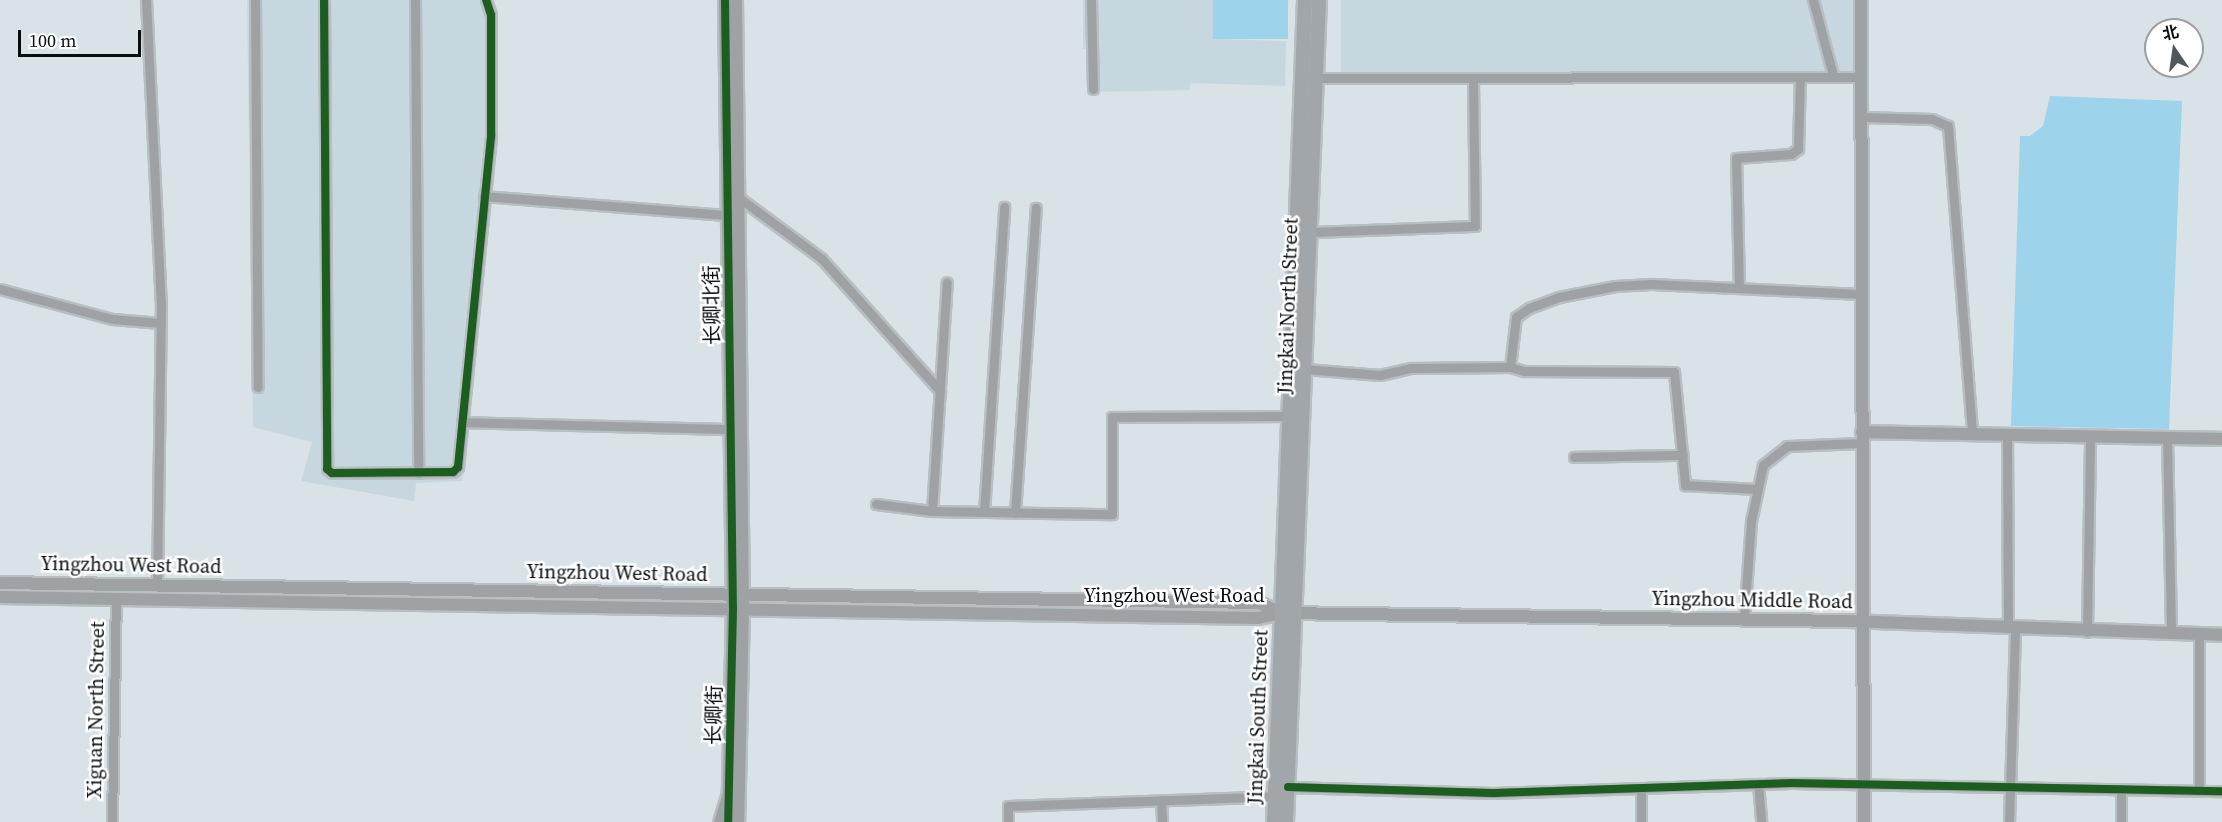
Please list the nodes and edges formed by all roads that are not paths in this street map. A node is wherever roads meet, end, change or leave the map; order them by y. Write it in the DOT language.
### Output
graph roads {
  1 [pos="146,0"];
  2 [pos="255,0"];
  3 [pos="324,0"];
  4 [pos="416,0"];
  5 [pos="486,0"];
  6 [pos="725,0"];
  7 [pos="736,0"];
  8 [pos="1091,0"];
  9 [pos="1305,0"];
  10 [pos="1319,0"];
  11 [pos="1813,0"];
  12 [pos="1861,0"];
  13 [pos="1833,75"];
  14 [pos="1800,77"];
  15 [pos="1862,77"];
  16 [pos="1316,78"];
  17 [pos="1473,78"];
  18 [pos="1093,89"];
  19 [pos="1862,117"];
  20 [pos="484,196"];
  21 [pos="738,197"];
  22 [pos="1004,207"];
  23 [pos="1036,208"];
  24 [pos="727,215"];
  25 [pos="1311,232"];
  26 [pos="946,282"];
  27 [pos="1739,288"];
  28 [pos="0,289"];
  29 [pos="1862,294"];
  30 [pos="160,323"];
  31 [pos="1510,367"];
  32 [pos="1305,369"];
  33 [pos="258,387"];
  34 [pos="940,392"];
  35 [pos="1289,416"];
  36 [pos="462,422"];
  37 [pos="730,429"];
  38 [pos="1971,434"];
  39 [pos="2007,434"];
  40 [pos="2090,436"];
  41 [pos="1862,437"];
  42 [pos="2167,438"];
  43 [pos="2222,439"];
  44 [pos="1683,455"];
  45 [pos="1574,457"];
  46 [pos="418,473"];
  47 [pos="1756,489"];
  48 [pos="876,504"];
  49 [pos="933,511"];
  50 [pos="984,512"];
  51 [pos="1015,513"];
  52 [pos="0,583"];
  53 [pos="157,585"];
  54 [pos="738,595"];
  55 [pos="0,597"];
  56 [pos="116,599"];
  57 [pos="738,609"];
  58 [pos="1288,613"];
  59 [pos="1744,619"];
  60 [pos="1862,622"];
  61 [pos="2011,628"];
  62 [pos="2087,632"];
  63 [pos="2171,634"];
  64 [pos="2199,635"];
  65 [pos="2222,635"];
  66 [pos="729,784"];
  67 [pos="1758,784"];
  68 [pos="1863,784"];
  69 [pos="1288,787"];
  70 [pos="2010,787"];
  71 [pos="1641,789"];
  72 [pos="2121,789"];
  73 [pos="2199,791"];
  74 [pos="2222,791"];
  75 [pos="1275,796"];
  76 [pos="1161,800"];
  77 [pos="112,822"];
  78 [pos="718,822"];
  79 [pos="728,822"];
  80 [pos="738,822"];
  81 [pos="1008,822"];
  82 [pos="1162,822"];
  83 [pos="1274,822"];
  84 [pos="1286,822"];
  85 [pos="1641,822"];
  86 [pos="1761,822"];
  87 [pos="1864,822"];
  88 [pos="2009,822"];
  89 [pos="2121,822"];
  1 -- 30 [label="street"];
  2 -- 33 [label="street"];
  3 -- 46 [label="street"];
  4 -- 46 [label="street"];
  5 -- 20 [label="street"];
  6 -- 24 [label="main road, 长卿北街"];
  7 -- 21 [label="main road, 长卿北街"];
  8 -- 18 [label="street"];
  9 -- 35 [label="main road, Jingkai North Street"];
  10 -- 16 [label="main road, Jingkai North Street"];
  11 -- 13 [label="street"];
  12 -- 15 [label="main road"];
  14 -- 15 [label="street"];
  14 -- 17 [label="street"];
  14 -- 27 [label="street"];
  15 -- 19 [label="main road"];
  16 -- 17 [label="street"];
  16 -- 25 [label="main road, Jingkai North Street"];
  17 -- 25 [label="street"];
  19 -- 29 [label="main road"];
  19 -- 38 [label="street"];
  20 -- 24 [label="street"];
  20 -- 36 [label="street"];
  21 -- 34 [label="street"];
  21 -- 54 [label="main road, 长卿北街"];
  22 -- 50 [label="street"];
  23 -- 51 [label="street"];
  24 -- 37 [label="main road, 长卿北街"];
  25 -- 32 [label="main road, Jingkai North Street"];
  26 -- 34 [label="street"];
  27 -- 29 [label="street"];
  27 -- 31 [label="street"];
  28 -- 30 [label="street"];
  29 -- 41 [label="main road"];
  30 -- 53 [label="street"];
  31 -- 32 [label="street"];
  31 -- 44 [label="street"];
  32 -- 58 [label="main road, Jingkai North Street"];
  34 -- 49 [label="street"];
  35 -- 51 [label="street"];
  35 -- 58 [label="main road, Jingkai North Street"];
  36 -- 37 [label="street"];
  36 -- 46 [label="street"];
  37 -- 54 [label="main road, 长卿北街"];
  38 -- 39 [label="main road"];
  38 -- 41 [label="main road"];
  39 -- 40 [label="main road"];
  39 -- 61 [label="street"];
  40 -- 42 [label="main road"];
  40 -- 62 [label="street"];
  41 -- 47 [label="street"];
  41 -- 60 [label="main road"];
  42 -- 43 [label="main road"];
  42 -- 63 [label="street"];
  44 -- 45 [label="street"];
  44 -- 47 [label="street"];
  47 -- 59 [label="street"];
  48 -- 49 [label="street"];
  49 -- 50 [label="street"];
  50 -- 51 [label="street"];
  52 -- 53 [label="main road, Yingzhou West Road"];
  53 -- 54 [label="main road, Yingzhou West Road"];
  54 -- 57 [label="main road, 长卿北街"];
  54 -- 58 [label="main road, Yingzhou West Road"];
  55 -- 56 [label="main road, Yingzhou West Road"];
  56 -- 57 [label="main road, Yingzhou West Road"];
  56 -- 77 [label="street, Xiguan North Street"];
  57 -- 58 [label="main road, Yingzhou West Road"];
  57 -- 66 [label="main road, 长卿街"];
  57 -- 80 [label="main road, 长卿街"];
  58 -- 59 [label="main road, Yingzhou Middle Road"];
  58 -- 69 [label="main road, Jingkai South Street"];
  58 -- 75 [label="main road, Jingkai South Street"];
  59 -- 60 [label="main road, Yingzhou Middle Road"];
  60 -- 61 [label="main road, Yingzhou Middle Road"];
  60 -- 68 [label="main road"];
  61 -- 62 [label="main road, Yingzhou Middle Road"];
  61 -- 70 [label="street"];
  62 -- 63 [label="main road, Yingzhou Middle Road"];
  63 -- 64 [label="main road, Yingzhou Middle Road"];
  64 -- 65 [label="main road, Yingzhou Middle Road"];
  64 -- 73 [label="street"];
  66 -- 78 [label="street"];
  66 -- 79 [label="main road, 长卿街"];
  67 -- 68 [label="street"];
  67 -- 71 [label="street"];
  67 -- 86 [label="street"];
  68 -- 70 [label="street"];
  68 -- 87 [label="main road"];
  69 -- 71 [label="street"];
  69 -- 84 [label="main road, Jingkai South Street"];
  70 -- 72 [label="street"];
  70 -- 88 [label="street"];
  71 -- 85 [label="street"];
  72 -- 73 [label="street"];
  72 -- 89 [label="street"];
  73 -- 74 [label="street"];
  75 -- 76 [label="street"];
  75 -- 83 [label="main road, Jingkai South Street"];
  76 -- 81 [label="street"];
  76 -- 82 [label="street"];
}
